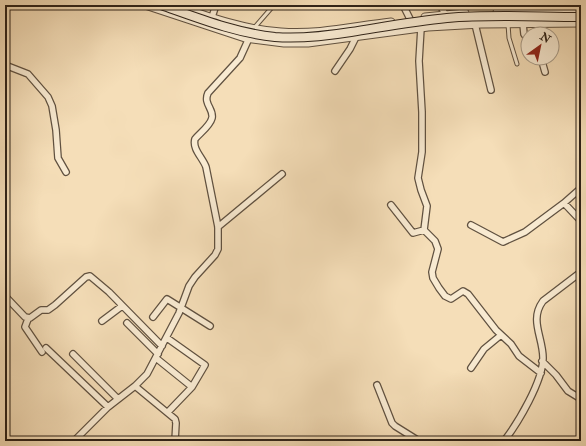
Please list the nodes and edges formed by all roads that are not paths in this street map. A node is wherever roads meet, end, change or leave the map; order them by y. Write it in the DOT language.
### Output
graph roads {
  1 [pos="144,5"];
  2 [pos="161,5"];
  3 [pos="175,5"];
  4 [pos="216,5"];
  5 [pos="274,5"];
  6 [pos="403,5"];
  7 [pos="440,5"];
  8 [pos="188,7"];
  9 [pos="512,7"];
  10 [pos="500,8"];
  11 [pos="581,12"];
  12 [pos="445,14"];
  13 [pos="212,17"];
  14 [pos="581,17"];
  15 [pos="410,19"];
  16 [pos="581,23"];
  17 [pos="475,24"];
  18 [pos="505,24"];
  19 [pos="523,24"];
  20 [pos="421,28"];
  21 [pos="254,29"];
  22 [pos="356,37"];
  23 [pos="249,38"];
  24 [pos="5,64"];
  25 [pos="517,64"];
  26 [pos="543,66"];
  27 [pos="335,71"];
  28 [pos="545,72"];
  29 [pos="491,90"];
  30 [pos="66,172"];
  31 [pos="282,174"];
  32 [pos="581,188"];
  33 [pos="564,203"];
  34 [pos="391,205"];
  35 [pos="581,221"];
  36 [pos="471,225"];
  37 [pos="218,227"];
  38 [pos="424,230"];
  39 [pos="581,272"];
  40 [pos="5,296"];
  41 [pos="122,306"];
  42 [pos="181,307"];
  43 [pos="153,317"];
  44 [pos="28,319"];
  45 [pos="102,321"];
  46 [pos="127,323"];
  47 [pos="210,326"];
  48 [pos="501,335"];
  49 [pos="167,338"];
  50 [pos="162,346"];
  51 [pos="73,354"];
  52 [pos="157,356"];
  53 [pos="542,361"];
  54 [pos="471,368"];
  55 [pos="541,374"];
  56 [pos="377,385"];
  57 [pos="135,386"];
  58 [pos="192,387"];
  59 [pos="118,399"];
  60 [pos="581,399"];
  61 [pos="108,408"];
  62 [pos="168,412"];
  63 [pos="76,440"];
  64 [pos="175,441"];
  65 [pos="420,441"];
  66 [pos="504,441"];
  1 -- 23 [label="street"];
  2 -- 14 [label="main road, bridge"];
  3 -- 8 [label="street"];
  4 -- 13 [label="street"];
  5 -- 21 [label="lane"];
  6 -- 15 [label="street"];
  7 -- 12 [label="street"];
  8 -- 13 [label="street"];
  9 -- 10 [label="street"];
  9 -- 11 [label="street"];
  10 -- 12 [label="street"];
  10 -- 18 [label="lane"];
  12 -- 15 [label="street"];
  13 -- 21 [label="street"];
  15 -- 21 [label="street"];
  16 -- 19 [label="street"];
  17 -- 18 [label="street"];
  17 -- 20 [label="street"];
  17 -- 29 [label="street"];
  18 -- 19 [label="street"];
  18 -- 25 [label="lane"];
  20 -- 22 [label="street"];
  20 -- 38 [label="street"];
  21 -- 23 [label="street"];
  22 -- 23 [label="street"];
  22 -- 27 [label="street"];
  23 -- 37 [label="street"];
  24 -- 30 [label="street"];
  26 -- 28 [label="street"];
  31 -- 37 [label="street"];
  32 -- 33 [label="street"];
  33 -- 35 [label="street"];
  33 -- 36 [label="street"];
  34 -- 38 [label="street"];
  37 -- 42 [label="street"];
  38 -- 48 [label="street"];
  39 -- 53 [label="street"];
  40 -- 44 [label="street"];
  41 -- 44 [label="street"];
  41 -- 45 [label="street"];
  41 -- 50 [label="street"];
  42 -- 43 [label="street"];
  42 -- 47 [label="street"];
  42 -- 49 [label="street"];
  44 -- 61 [label="street"];
  46 -- 52 [label="street"];
  48 -- 54 [label="street"];
  48 -- 55 [label="street"];
  49 -- 50 [label="street"];
  49 -- 58 [label="street"];
  50 -- 52 [label="street"];
  51 -- 59 [label="street"];
  52 -- 57 [label="street"];
  52 -- 58 [label="street"];
  53 -- 55 [label="street"];
  53 -- 60 [label="street"];
  55 -- 66 [label="street"];
  56 -- 65 [label="street"];
  57 -- 59 [label="street"];
  57 -- 62 [label="street"];
  58 -- 62 [label="street"];
  59 -- 61 [label="street"];
  61 -- 63 [label="street"];
  62 -- 64 [label="street"];
}
